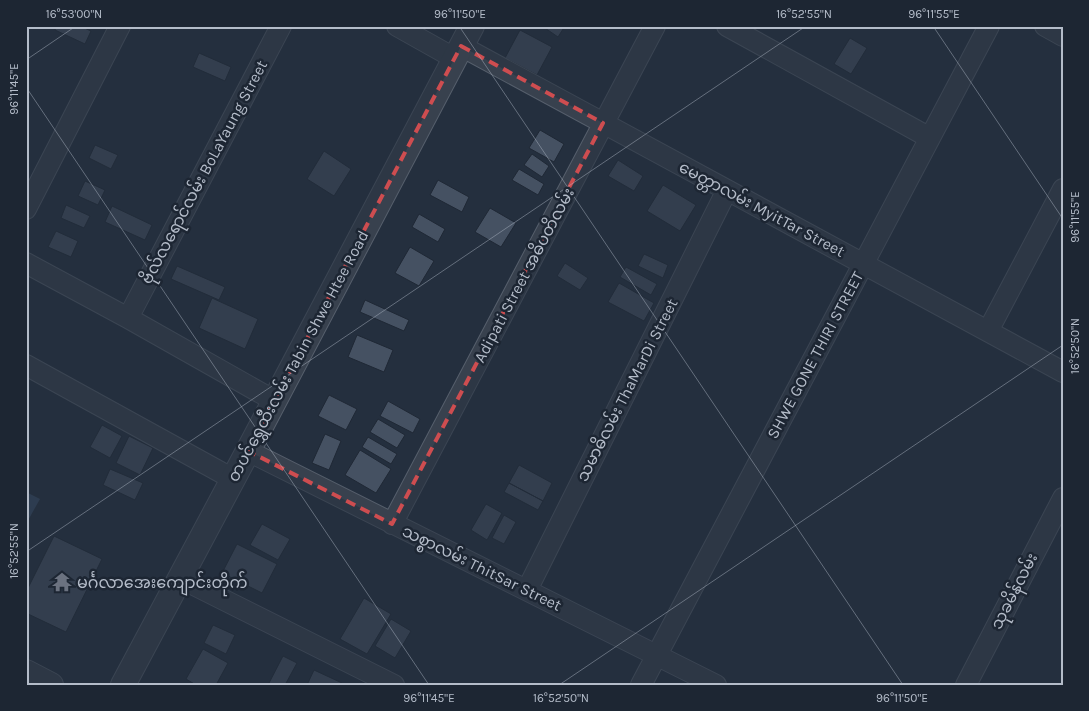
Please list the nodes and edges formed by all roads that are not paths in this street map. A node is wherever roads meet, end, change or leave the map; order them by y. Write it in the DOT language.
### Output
graph roads {
  1 [pos="120,26"];
  2 [pos="281,26"];
  3 [pos="397,26"];
  4 [pos="655,26"];
  5 [pos="728,26"];
  6 [pos="989,26"];
  7 [pos="1045,26"];
  8 [pos="1063,36"];
  9 [pos="462,43"];
  10 [pos="604,123"];
  11 [pos="930,138"];
  12 [pos="1063,188"];
  13 [pos="727,190"];
  14 [pos="26,209"];
  15 [pos="26,263"];
  16 [pos="863,264"];
  17 [pos="128,318"];
  18 [pos="988,331"];
  19 [pos="26,365"];
  20 [pos="1063,372"];
  21 [pos="275,401"];
  22 [pos="248,451"];
  23 [pos="233,479"];
  24 [pos="1063,498"];
  25 [pos="392,524"];
  26 [pos="180,578"];
  27 [pos="527,590"];
  28 [pos="656,655"];
  29 [pos="26,672"];
  30 [pos="51,685"];
  31 [pos="123,685"];
  32 [pos="394,685"];
  33 [pos="641,685"];
  34 [pos="716,685"];
  35 [pos="966,685"];
  1 -- 14 [label="street"];
  2 -- 17 [label="street, ဗိုလ်လရောင်လမ်း BoLaYaung Street"];
  3 -- 9 [label="street, မေတ္တာလမ်း MyitTar Street"];
  4 -- 10 [label="street, Adipati Street အဓိပတိလမ်း"];
  5 -- 11 [label="street"];
  6 -- 11 [label="street, SHWE GONE THIRI STREET"];
  7 -- 8 [label="street"];
  9 -- 10 [label="street, မေတ္တာလမ်း MyitTar Street"];
  9 -- 21 [label="street, တပင်ရွှေထီးလမ်း Tabin Shwe Htee Road"];
  10 -- 13 [label="street, မေတ္တာလမ်း MyitTar Street"];
  10 -- 25 [label="street, Adipati Street အဓိပတိလမ်း"];
  11 -- 16 [label="street, SHWE GONE THIRI STREET"];
  12 -- 18 [label="street"];
  13 -- 16 [label="street, မေတ္တာလမ်း MyitTar Street"];
  13 -- 27 [label="street, သမာဓိလမ်း ThaMarDi Street"];
  15 -- 17 [label="street"];
  16 -- 18 [label="street, မေတ္တာလမ်း MyitTar Street"];
  16 -- 28 [label="street, SHWE GONE THIRI STREET"];
  17 -- 21 [label="street"];
  18 -- 20 [label="street, မေတ္တာလမ်း MyitTar Street"];
  19 -- 23 [label="street"];
  21 -- 22 [label="street, တပင်ရွှေထီးလမ်း Tabin Shwe Htee Road"];
  22 -- 23 [label="street, တပင်ရွှေထီးလမ်း Tabin Shwe Htee Road"];
  22 -- 25 [label="street, သစ္စာလမ်း ThitSar Street"];
  23 -- 26 [label="street, တပင်ရွှေထီးလမ်း Tabin Shwe Htee Road"];
  24 -- 35 [label="street, သုခမိန်လမ်း"];
  25 -- 27 [label="street, သစ္စာလမ်း ThitSar Street"];
  26 -- 31 [label="street, တပင်ရွှေထီးလမ်း Tabin Shwe Htee Road"];
  26 -- 32 [label="street"];
  27 -- 28 [label="street, သစ္စာလမ်း ThitSar Street"];
  28 -- 33 [label="street, SHWE GONE THIRI STREET"];
  28 -- 34 [label="street, သစ္စာလမ်း ThitSar Street"];
  29 -- 30 [label="street"];
}
